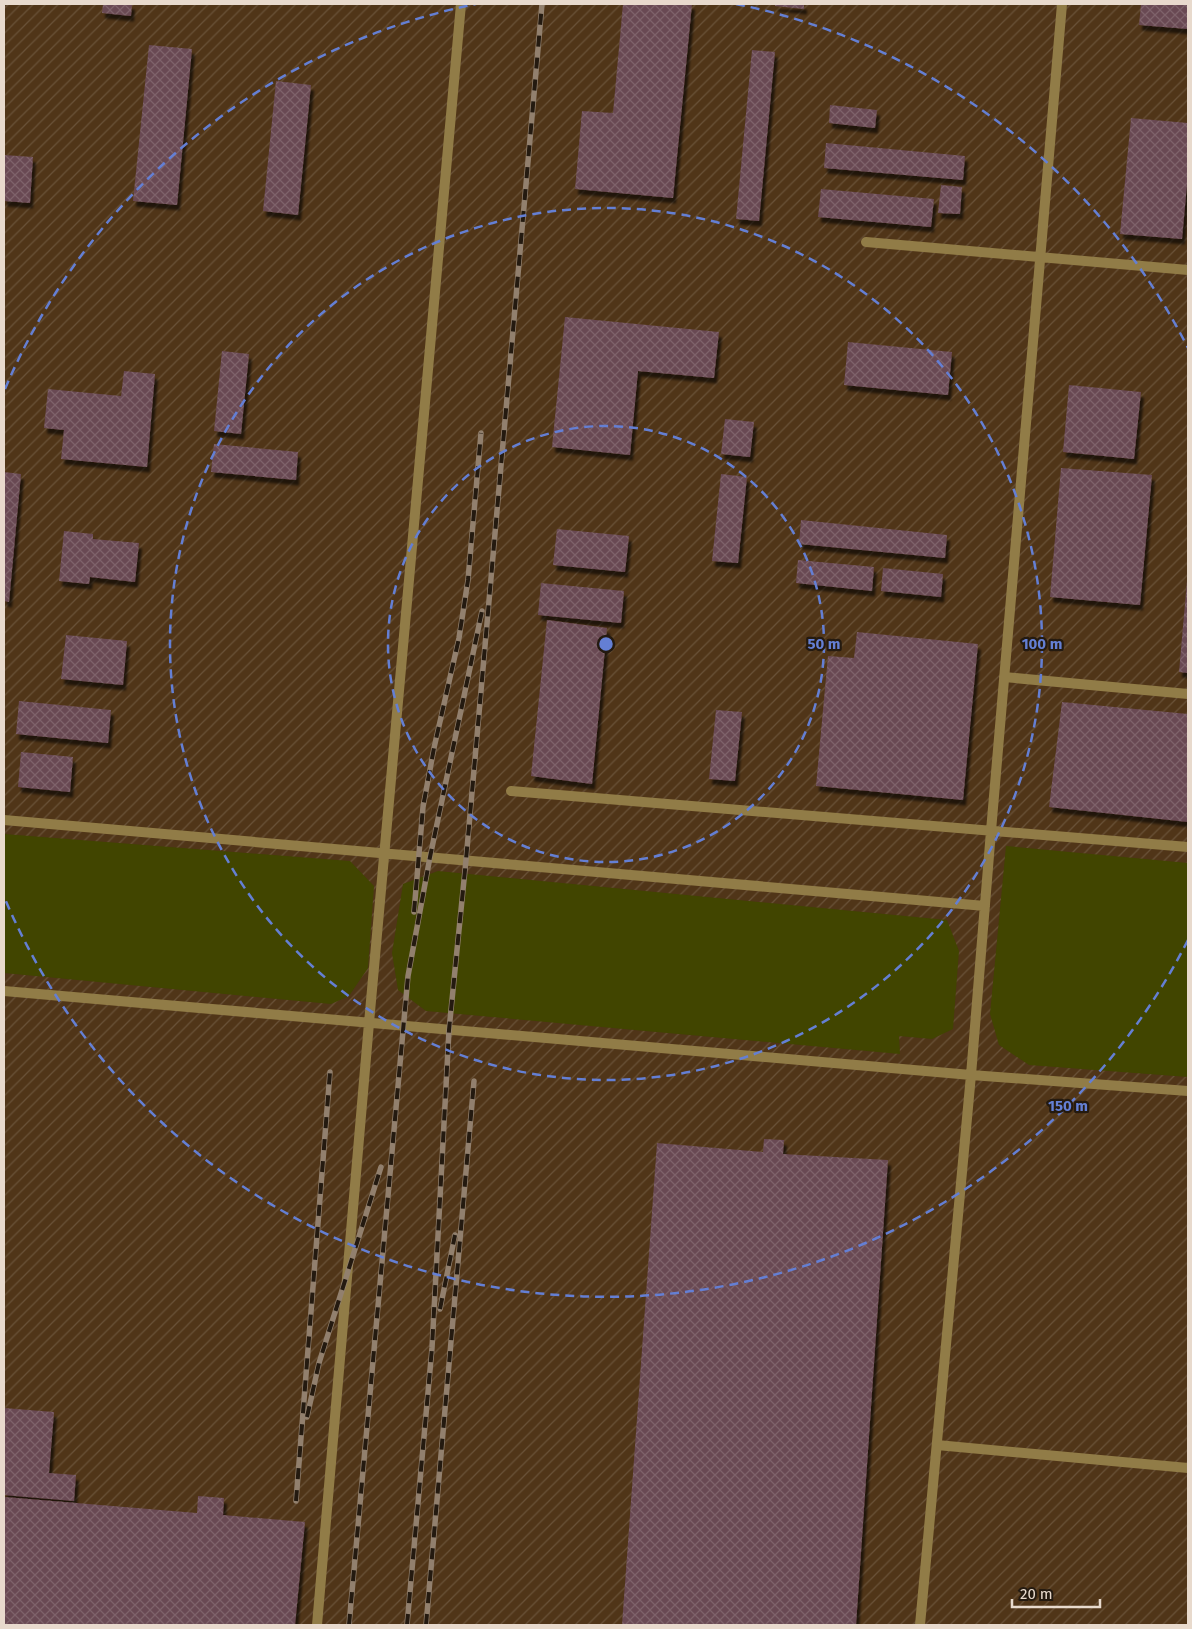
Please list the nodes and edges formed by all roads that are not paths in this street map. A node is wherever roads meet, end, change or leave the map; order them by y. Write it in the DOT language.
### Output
graph roads {
  1 [pos="461,4"];
  2 [pos="1062,4"];
  3 [pos="866,242"];
  4 [pos="1040,257"];
  5 [pos="1188,270"];
  6 [pos="1004,677"];
  7 [pos="1188,694"];
  8 [pos="511,791"];
  9 [pos="4,820"];
  10 [pos="991,831"];
  11 [pos="1188,847"];
  12 [pos="385,853"];
  13 [pos="985,906"];
  14 [pos="4,991"];
  15 [pos="370,1023"];
  16 [pos="972,1075"];
  17 [pos="1188,1091"];
  18 [pos="937,1445"];
  19 [pos="1188,1468"];
  20 [pos="317,1625"];
  21 [pos="920,1625"];
  1 -- 12 [label="lane"];
  2 -- 4 [label="lane"];
  3 -- 4 [label="lane"];
  4 -- 5 [label="lane"];
  4 -- 6 [label="lane"];
  6 -- 7 [label="lane"];
  6 -- 10 [label="lane"];
  8 -- 10 [label="lane"];
  9 -- 12 [label="lane"];
  10 -- 11 [label="lane"];
  10 -- 13 [label="lane"];
  12 -- 13 [label="lane"];
  12 -- 15 [label="lane"];
  13 -- 16 [label="lane"];
  14 -- 15 [label="lane"];
  15 -- 16 [label="lane"];
  15 -- 20 [label="lane"];
  16 -- 17 [label="lane"];
  16 -- 18 [label="lane"];
  18 -- 19 [label="lane"];
  18 -- 21 [label="lane"];
}
